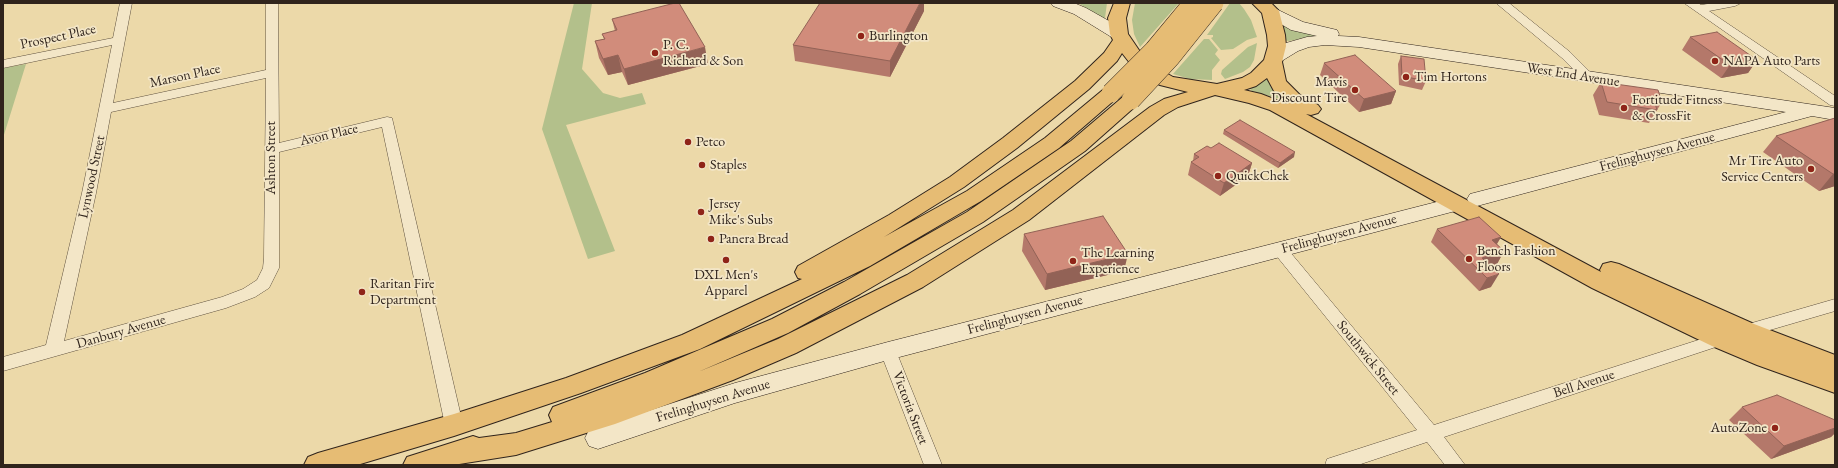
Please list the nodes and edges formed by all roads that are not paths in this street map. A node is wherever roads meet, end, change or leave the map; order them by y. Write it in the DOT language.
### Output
graph roads {
  1 [pos="126,3"];
  2 [pos="272,3"];
  3 [pos="1059,3"];
  4 [pos="1122,3"];
  5 [pos="1193,3"];
  6 [pos="1214,3"];
  7 [pos="1502,3"];
  8 [pos="1735,3"];
  9 [pos="1264,6"];
  10 [pos="1695,6"];
  11 [pos="1120,37"];
  12 [pos="120,40"];
  13 [pos="1358,42"];
  14 [pos="1273,60"];
  15 [pos="3,64"];
  16 [pos="271,73"];
  17 [pos="1588,77"];
  18 [pos="1215,90"];
  19 [pos="1121,96"];
  20 [pos="1835,102"];
  21 [pos="105,109"];
  22 [pos="1814,111"];
  23 [pos="1835,114"];
  24 [pos="271,149"];
  25 [pos="1466,201"];
  26 [pos="1280,250"];
  27 [pos="239,297"];
  28 [pos="1835,305"];
  29 [pos="1745,331"];
  30 [pos="1721,339"];
  31 [pos="53,351"];
  32 [pos="888,351"];
  33 [pos="3,364"];
  34 [pos="1835,365"];
  35 [pos="597,377"];
  36 [pos="1835,383"];
  37 [pos="454,425"];
  38 [pos="1430,434"];
  39 [pos="598,438"];
  40 [pos="460,459"];
  41 [pos="318,465"];
  42 [pos="417,465"];
  43 [pos="932,465"];
  44 [pos="1334,465"];
  45 [pos="1456,465"];
  1 -- 12 [label="street, Lynwood Street"];
  2 -- 16 [label="street, Ashton Street"];
  3 -- 11 [label="street"];
  4 -- 11 [label="highway"];
  5 -- 19 [label="highway, bridge"];
  6 -- 19 [label="highway, bridge"];
  7 -- 17 [label="street"];
  8 -- 10 [label="street"];
  9 -- 13 [label="street, West End Avenue"];
  9 -- 14 [label="highway"];
  10 -- 20 [label="street"];
  11 -- 18 [label="highway"];
  11 -- 35 [label="highway"];
  12 -- 15 [label="street, Prospect Place"];
  12 -- 21 [label="street, Lynwood Street"];
  13 -- 14 [label="street, West End Avenue"];
  13 -- 17 [label="street, West End Avenue"];
  14 -- 18 [label="highway"];
  14 -- 25 [label="highway"];
  16 -- 21 [label="street, Marson Place"];
  16 -- 24 [label="street, Ashton Street"];
  17 -- 22 [label="street, West End Avenue"];
  18 -- 25 [label="highway"];
  18 -- 40 [label="highway"];
  19 -- 35 [label="highway"];
  19 -- 40 [label="highway"];
  21 -- 31 [label="street, Lynwood Street"];
  22 -- 23 [label="street, West End Avenue"];
  22 -- 25 [label="street, Frelinghuysen Avenue"];
  24 -- 27 [label="street, Ashton Street"];
  24 -- 37 [label="street, Avon Place"];
  25 -- 26 [label="street, Frelinghuysen Avenue"];
  25 -- 29 [label="highway"];
  25 -- 30 [label="highway"];
  26 -- 32 [label="street, Frelinghuysen Avenue"];
  26 -- 38 [label="street, Southwick Street"];
  27 -- 31 [label="street, Danbury Avenue"];
  28 -- 29 [label="street, Bell Avenue"];
  29 -- 30 [label="street, Bell Avenue"];
  29 -- 34 [label="highway"];
  30 -- 36 [label="highway"];
  30 -- 38 [label="street, Bell Avenue"];
  31 -- 33 [label="street, Danbury Avenue"];
  32 -- 39 [label="street, Frelinghuysen Avenue"];
  32 -- 43 [label="street, Victoria Street"];
  35 -- 37 [label="highway"];
  37 -- 41 [label="highway"];
  38 -- 44 [label="street, Bell Avenue"];
  38 -- 45 [label="street, Southwick Street"];
  40 -- 42 [label="highway"];
}
